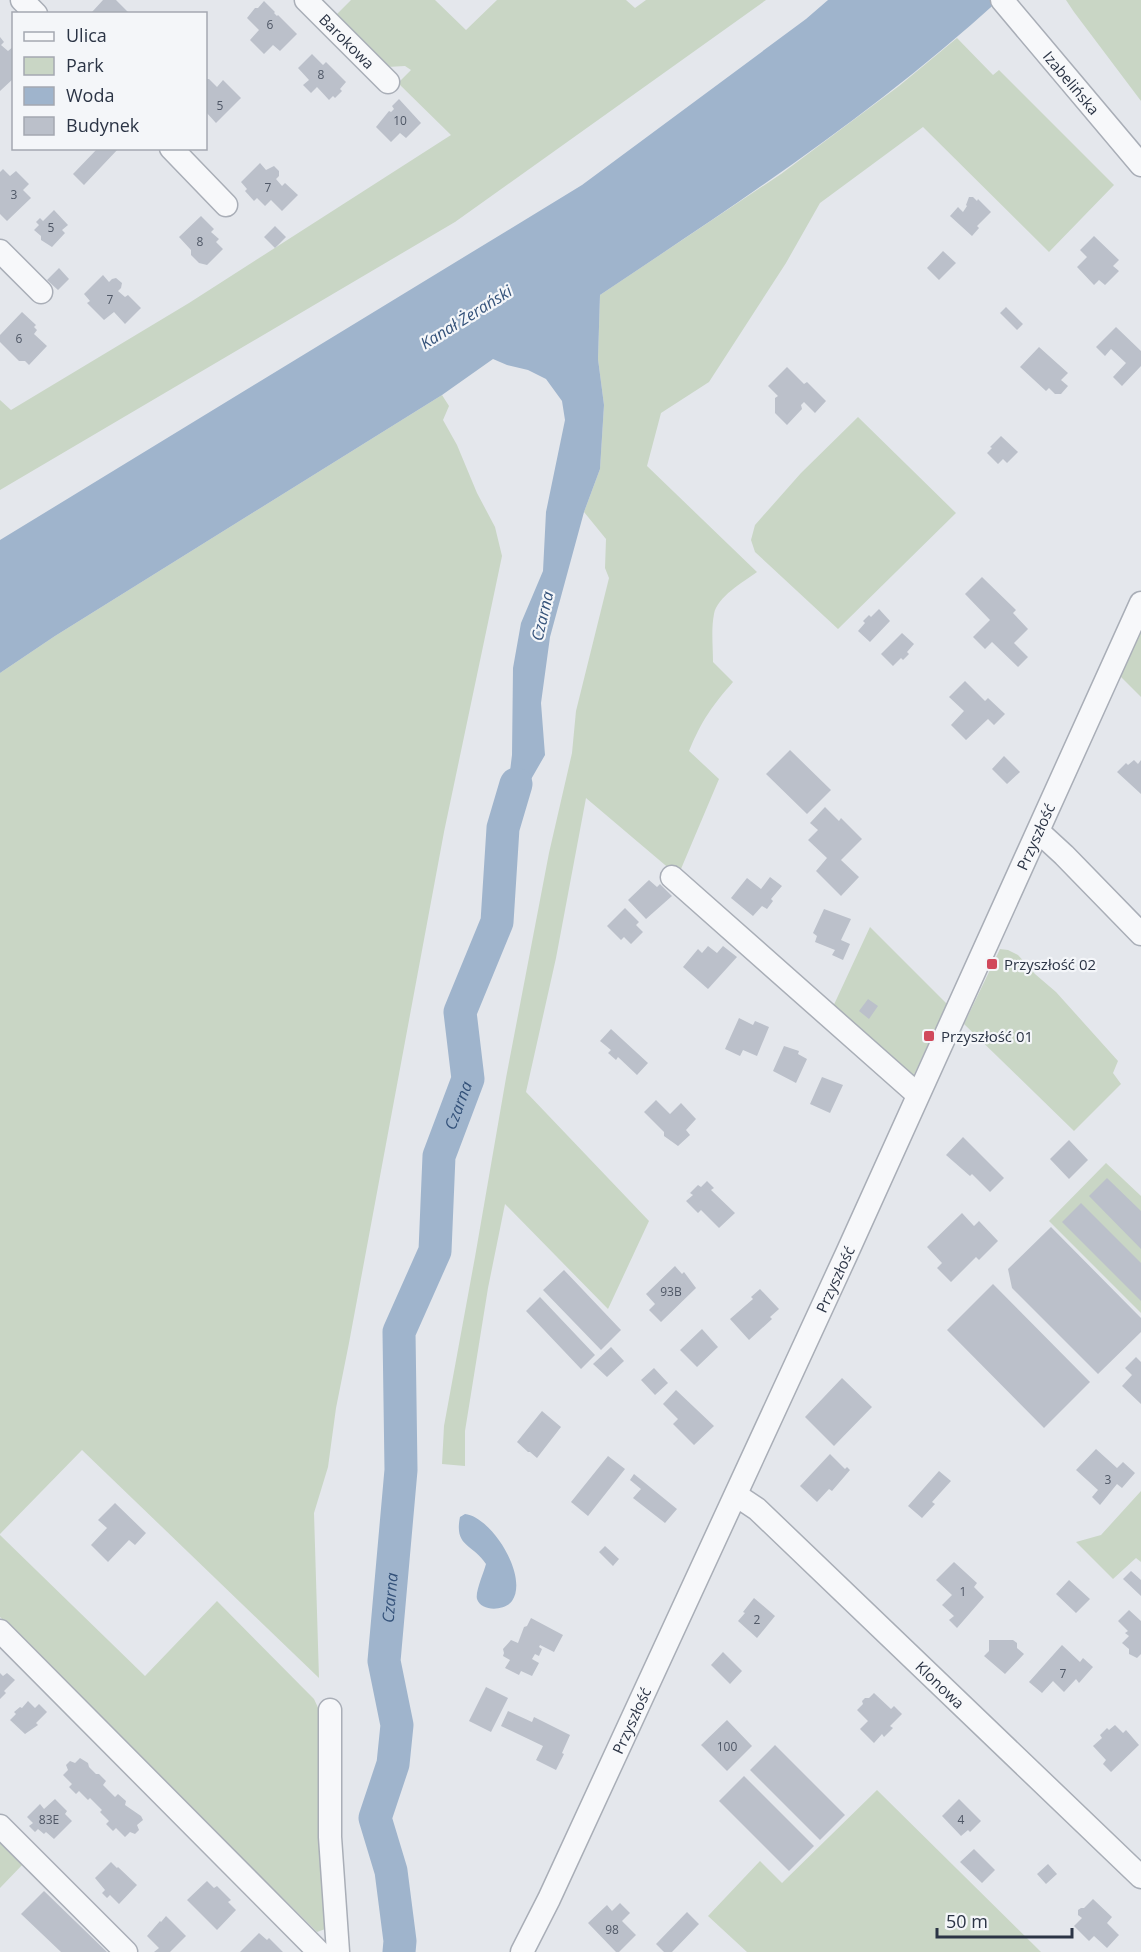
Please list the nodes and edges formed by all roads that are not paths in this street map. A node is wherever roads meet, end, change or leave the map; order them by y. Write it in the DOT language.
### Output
graph roads {
  1 [pos="22,0"];
  2 [pos="306,0"];
  3 [pos="1002,0"];
  4 [pos="34,12"];
  5 [pos="388,82"];
  6 [pos="173,150"];
  7 [pos="1141,165"];
  8 [pos="226,205"];
  9 [pos="0,251"];
  10 [pos="41,292"];
  11 [pos="1141,603"];
  12 [pos="1039,831"];
  13 [pos="672,877"];
  14 [pos="1141,934"];
  15 [pos="917,1094"];
  16 [pos="736,1495"];
  17 [pos="0,1630"];
  18 [pos="330,1710"];
  19 [pos="0,1826"];
  20 [pos="1141,1877"];
  21 [pos="126,1952"];
  22 [pos="319,1952"];
  23 [pos="338,1952"];
  24 [pos="522,1952"];
  1 -- 4 [label="street"];
  2 -- 5 [label="street, Barokowa"];
  3 -- 7 [label="street, Izabelińska"];
  6 -- 8 [label="street"];
  9 -- 10 [label="street"];
  11 -- 12 [label="street, Przyszłość"];
  12 -- 14 [label="street"];
  12 -- 15 [label="street, Przyszłość"];
  13 -- 15 [label="street"];
  15 -- 16 [label="street, Przyszłość"];
  16 -- 20 [label="street, Klonowa"];
  16 -- 24 [label="street, Przyszłość"];
  17 -- 22 [label="street"];
  18 -- 23 [label="street"];
  19 -- 21 [label="street"];
}
